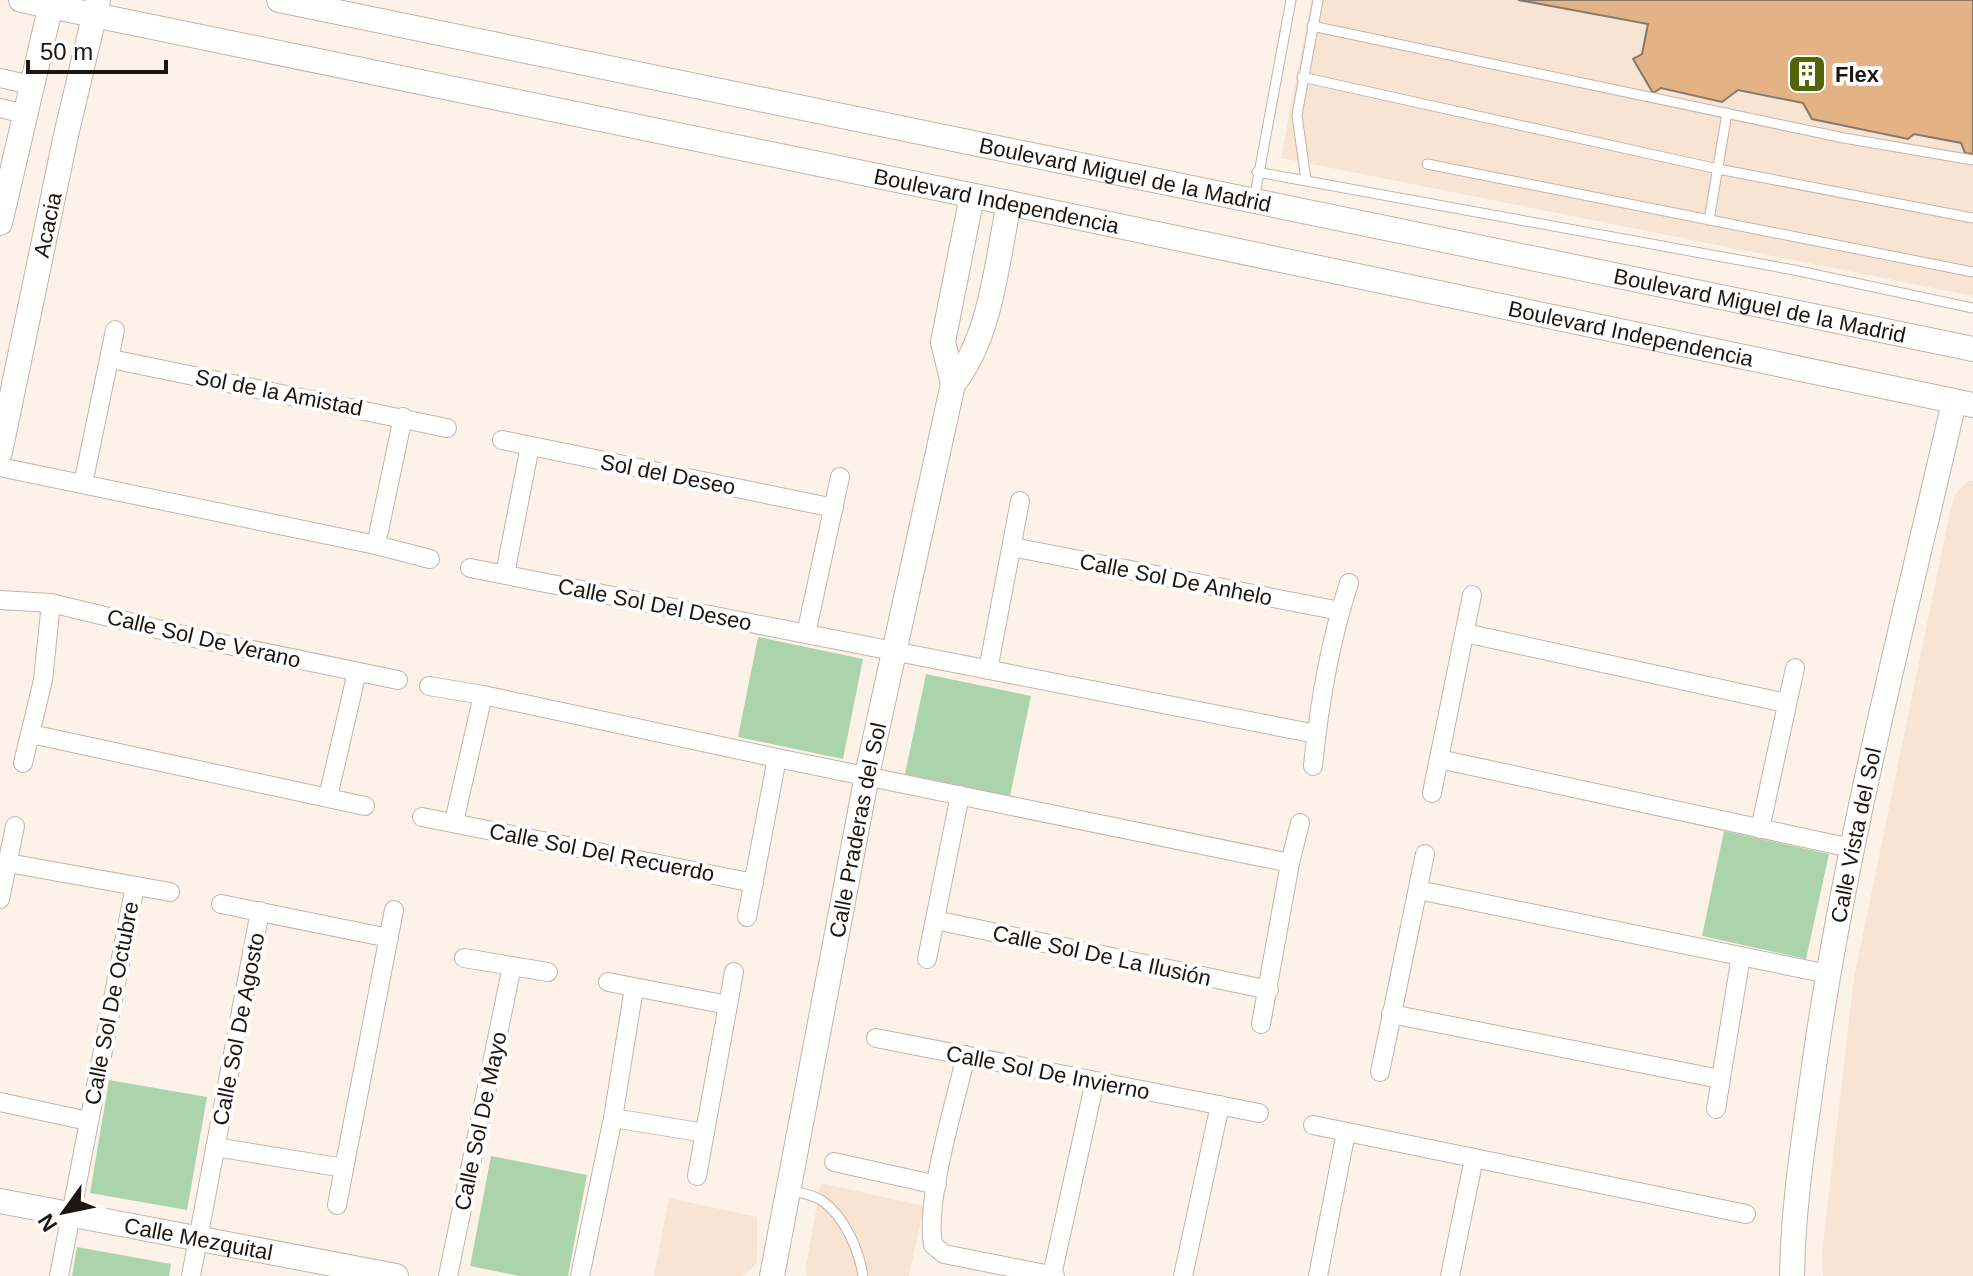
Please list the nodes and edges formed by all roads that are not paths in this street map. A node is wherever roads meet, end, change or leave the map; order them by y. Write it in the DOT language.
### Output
graph roads {
  1 [pos="21,0"];
  2 [pos="279,0"];
  3 [pos="1291,0"];
  4 [pos="1318,0"];
  5 [pos="52,3"];
  6 [pos="96,8"];
  7 [pos="1312,26"];
  8 [pos="1302,77"];
  9 [pos="0,78"];
  10 [pos="31,85"];
  11 [pos="12,111"];
  12 [pos="1727,113"];
  13 [pos="1973,160"];
  14 [pos="1427,164"];
  15 [pos="1718,169"];
  16 [pos="1257,172"];
  17 [pos="1306,180"];
  18 [pos="972,196"];
  19 [pos="1254,200"];
  20 [pos="1009,203"];
  21 [pos="1973,218"];
  22 [pos="1709,220"];
  23 [pos="0,223"];
  24 [pos="1973,272"];
  25 [pos="1973,308"];
  26 [pos="115,330"];
  27 [pos="1973,349"];
  28 [pos="111,359"];
  29 [pos="953,384"];
  30 [pos="1964,403"];
  31 [pos="403,417"];
  32 [pos="447,428"];
  33 [pos="502,440"];
  34 [pos="530,446"];
  35 [pos="0,452"];
  36 [pos="0,467"];
  37 [pos="840,477"];
  38 [pos="83,484"];
  39 [pos="1020,501"];
  40 [pos="834,508"];
  41 [pos="376,545"];
  42 [pos="1012,547"];
  43 [pos="430,559"];
  44 [pos="470,568"];
  45 [pos="505,574"];
  46 [pos="1349,583"];
  47 [pos="1472,595"];
  48 [pos="0,600"];
  49 [pos="51,603"];
  50 [pos="1340,611"];
  51 [pos="1465,633"];
  52 [pos="806,634"];
  53 [pos="896,652"];
  54 [pos="1795,668"];
  55 [pos="988,670"];
  56 [pos="357,672"];
  57 [pos="398,680"];
  58 [pos="429,686"];
  59 [pos="483,695"];
  60 [pos="1786,703"];
  61 [pos="31,734"];
  62 [pos="1316,734"];
  63 [pos="777,758"];
  64 [pos="1439,759"];
  65 [pos="23,763"];
  66 [pos="1313,766"];
  67 [pos="867,775"];
  68 [pos="1432,793"];
  69 [pos="960,795"];
  70 [pos="328,797"];
  71 [pos="365,806"];
  72 [pos="422,817"];
  73 [pos="454,822"];
  74 [pos="1300,823"];
  75 [pos="15,826"];
  76 [pos="1760,829"];
  77 [pos="1851,848"];
  78 [pos="1425,854"];
  79 [pos="8,863"];
  80 [pos="1290,863"];
  81 [pos="754,883"];
  82 [pos="135,886"];
  83 [pos="1418,890"];
  84 [pos="170,892"];
  85 [pos="0,899"];
  86 [pos="221,904"];
  87 [pos="394,910"];
  88 [pos="260,911"];
  89 [pos="747,917"];
  90 [pos="935,920"];
  91 [pos="389,938"];
  92 [pos="1741,956"];
  93 [pos="464,958"];
  94 [pos="927,959"];
  95 [pos="512,966"];
  96 [pos="548,972"];
  97 [pos="734,972"];
  98 [pos="1828,974"];
  99 [pos="608,982"];
  100 [pos="634,988"];
  101 [pos="1269,990"];
  102 [pos="728,1005"];
  103 [pos="1391,1014"];
  104 [pos="1261,1024"];
  105 [pos="876,1038"];
  106 [pos="966,1055"];
  107 [pos="1380,1072"];
  108 [pos="1720,1079"];
  109 [pos="1095,1081"];
  110 [pos="0,1102"];
  111 [pos="1220,1105"];
  112 [pos="1716,1109"];
  113 [pos="1259,1113"];
  114 [pos="613,1118"];
  115 [pos="88,1121"];
  116 [pos="1313,1125"];
  117 [pos="1346,1132"];
  118 [pos="705,1133"];
  119 [pos="215,1147"];
  120 [pos="1474,1158"];
  121 [pos="834,1162"];
  122 [pos="344,1168"];
  123 [pos="697,1176"];
  124 [pos="937,1185"];
  125 [pos="789,1190"];
  126 [pos="0,1201"];
  127 [pos="337,1205"];
  128 [pos="71,1212"];
  129 [pos="1746,1214"];
  130 [pos="196,1238"];
  131 [pos="59,1276"];
  132 [pos="191,1276"];
  133 [pos="396,1276"];
  134 [pos="448,1276"];
  135 [pos="580,1276"];
  136 [pos="772,1276"];
  137 [pos="863,1276"];
  138 [pos="1054,1276"];
  139 [pos="1183,1276"];
  140 [pos="1318,1276"];
  141 [pos="1450,1276"];
  142 [pos="1792,1276"];
  1 -- 5 [label="main road, Boulevard Independencia"];
  2 -- 19 [label="main road, Boulevard Miguel de la Madrid"];
  3 -- 16 [label="lane"];
  4 -- 7 [label="lane"];
  5 -- 6 [label="main road, Boulevard Independencia"];
  5 -- 10 [label="main road"];
  6 -- 18 [label="main road, Boulevard Independencia"];
  6 -- 35 [label="main road, Acacia"];
  7 -- 8 [label="lane"];
  7 -- 12 [label="lane"];
  8 -- 15 [label="lane"];
  8 -- 17 [label="lane"];
  9 -- 10 [label="street"];
  10 -- 11 [label="main road"];
  11 -- 23 [label="main road"];
  12 -- 13 [label="lane"];
  12 -- 15 [label="lane"];
  14 -- 22 [label="lane"];
  15 -- 21 [label="lane"];
  15 -- 22 [label="lane"];
  16 -- 17 [label="lane"];
  16 -- 19 [label="lane"];
  17 -- 25 [label="lane"];
  18 -- 20 [label="main road, Boulevard Independencia"];
  18 -- 29 [label="main road"];
  19 -- 27 [label="main road, Boulevard Miguel de la Madrid"];
  20 -- 29 [label="main road"];
  20 -- 30 [label="main road, Boulevard Independencia"];
  22 -- 24 [label="lane"];
  26 -- 28 [label="street"];
  28 -- 31 [label="street, Sol de la Amistad"];
  28 -- 38 [label="street"];
  29 -- 53 [label="main road, Calle Praderas del Sol"];
  30 -- 77 [label="main road, Calle Vista del Sol"];
  31 -- 32 [label="street, Sol de la Amistad"];
  31 -- 41 [label="street"];
  33 -- 34 [label="street, Sol del Deseo"];
  34 -- 40 [label="street, Sol del Deseo"];
  34 -- 45 [label="street"];
  36 -- 38 [label="street"];
  37 -- 40 [label="street"];
  38 -- 41 [label="street"];
  39 -- 42 [label="street"];
  40 -- 52 [label="street"];
  41 -- 43 [label="street"];
  42 -- 50 [label="street, Calle Sol De Anhelo"];
  42 -- 55 [label="street"];
  44 -- 45 [label="street, Calle Sol Del Deseo"];
  45 -- 52 [label="street, Calle Sol Del Deseo"];
  46 -- 50 [label="street"];
  47 -- 51 [label="street"];
  48 -- 49 [label="street, Calle Sol De Verano"];
  49 -- 56 [label="street, Calle Sol De Verano"];
  49 -- 61 [label="street"];
  50 -- 62 [label="street"];
  51 -- 60 [label="street"];
  51 -- 64 [label="street"];
  52 -- 53 [label="street, Calle Sol Del Deseo"];
  53 -- 55 [label="street"];
  53 -- 67 [label="main road, Calle Praderas del Sol"];
  54 -- 60 [label="street"];
  55 -- 62 [label="street"];
  56 -- 57 [label="street, Calle Sol De Verano"];
  56 -- 70 [label="street"];
  58 -- 59 [label="street"];
  59 -- 63 [label="street"];
  59 -- 73 [label="street"];
  60 -- 76 [label="street"];
  61 -- 65 [label="street"];
  61 -- 70 [label="street"];
  62 -- 66 [label="street"];
  63 -- 67 [label="street"];
  63 -- 81 [label="street"];
  64 -- 68 [label="street"];
  64 -- 76 [label="street"];
  67 -- 69 [label="street"];
  67 -- 125 [label="main road, Calle Praderas del Sol"];
  69 -- 80 [label="street"];
  69 -- 90 [label="street"];
  70 -- 71 [label="street"];
  72 -- 73 [label="street, Calle Sol Del Recuerdo"];
  73 -- 81 [label="street, Calle Sol Del Recuerdo"];
  74 -- 80 [label="street"];
  75 -- 79 [label="street"];
  76 -- 77 [label="street"];
  77 -- 98 [label="main road, Calle Vista del Sol"];
  78 -- 83 [label="street"];
  79 -- 82 [label="street, Calle Sol De Octubre"];
  79 -- 85 [label="street"];
  80 -- 101 [label="street"];
  81 -- 89 [label="street"];
  82 -- 84 [label="street, Calle Sol De Octubre"];
  82 -- 115 [label="street, Calle Sol De Octubre"];
  83 -- 92 [label="street"];
  83 -- 103 [label="street"];
  86 -- 88 [label="street, Calle Sol De Agosto"];
  87 -- 91 [label="street"];
  88 -- 91 [label="street, Calle Sol De Agosto"];
  88 -- 119 [label="street, Calle Sol De Agosto"];
  90 -- 94 [label="street"];
  90 -- 101 [label="street, Calle Sol De La Ilusión"];
  91 -- 122 [label="street"];
  92 -- 98 [label="street"];
  92 -- 108 [label="street"];
  93 -- 95 [label="street"];
  95 -- 96 [label="street"];
  95 -- 134 [label="street, Calle Sol De Mayo"];
  97 -- 102 [label="street"];
  98 -- 142 [label="main road, Calle Vista del Sol"];
  99 -- 100 [label="street"];
  100 -- 102 [label="street"];
  100 -- 114 [label="street"];
  101 -- 104 [label="street"];
  102 -- 118 [label="street"];
  103 -- 107 [label="street"];
  103 -- 108 [label="street"];
  105 -- 106 [label="street, Calle Sol De Invierno"];
  106 -- 109 [label="street, Calle Sol De Invierno"];
  106 -- 124 [label="street"];
  108 -- 112 [label="street"];
  109 -- 111 [label="street, Calle Sol De Invierno"];
  109 -- 138 [label="street"];
  110 -- 115 [label="street, Calle Sol De Octubre"];
  111 -- 113 [label="street, Calle Sol De Invierno"];
  111 -- 139 [label="street"];
  114 -- 118 [label="street"];
  114 -- 135 [label="street"];
  115 -- 128 [label="street, Calle Sol De Octubre"];
  116 -- 117 [label="street"];
  117 -- 120 [label="street"];
  117 -- 140 [label="street"];
  118 -- 123 [label="street"];
  119 -- 122 [label="street, Calle Sol De Agosto"];
  119 -- 130 [label="street, Calle Sol De Agosto"];
  120 -- 129 [label="street"];
  120 -- 141 [label="street"];
  121 -- 124 [label="street"];
  122 -- 127 [label="street"];
  124 -- 138 [label="street"];
  125 -- 136 [label="main road, Calle Praderas del Sol"];
  125 -- 137 [label="lane"];
  126 -- 128 [label="main road, Calle Mezquital"];
  128 -- 130 [label="main road, Calle Mezquital"];
  128 -- 131 [label="street, Calle Sol De Octubre"];
  130 -- 132 [label="street, Calle Sol De Agosto"];
  130 -- 133 [label="main road, Calle Mezquital"];
}
